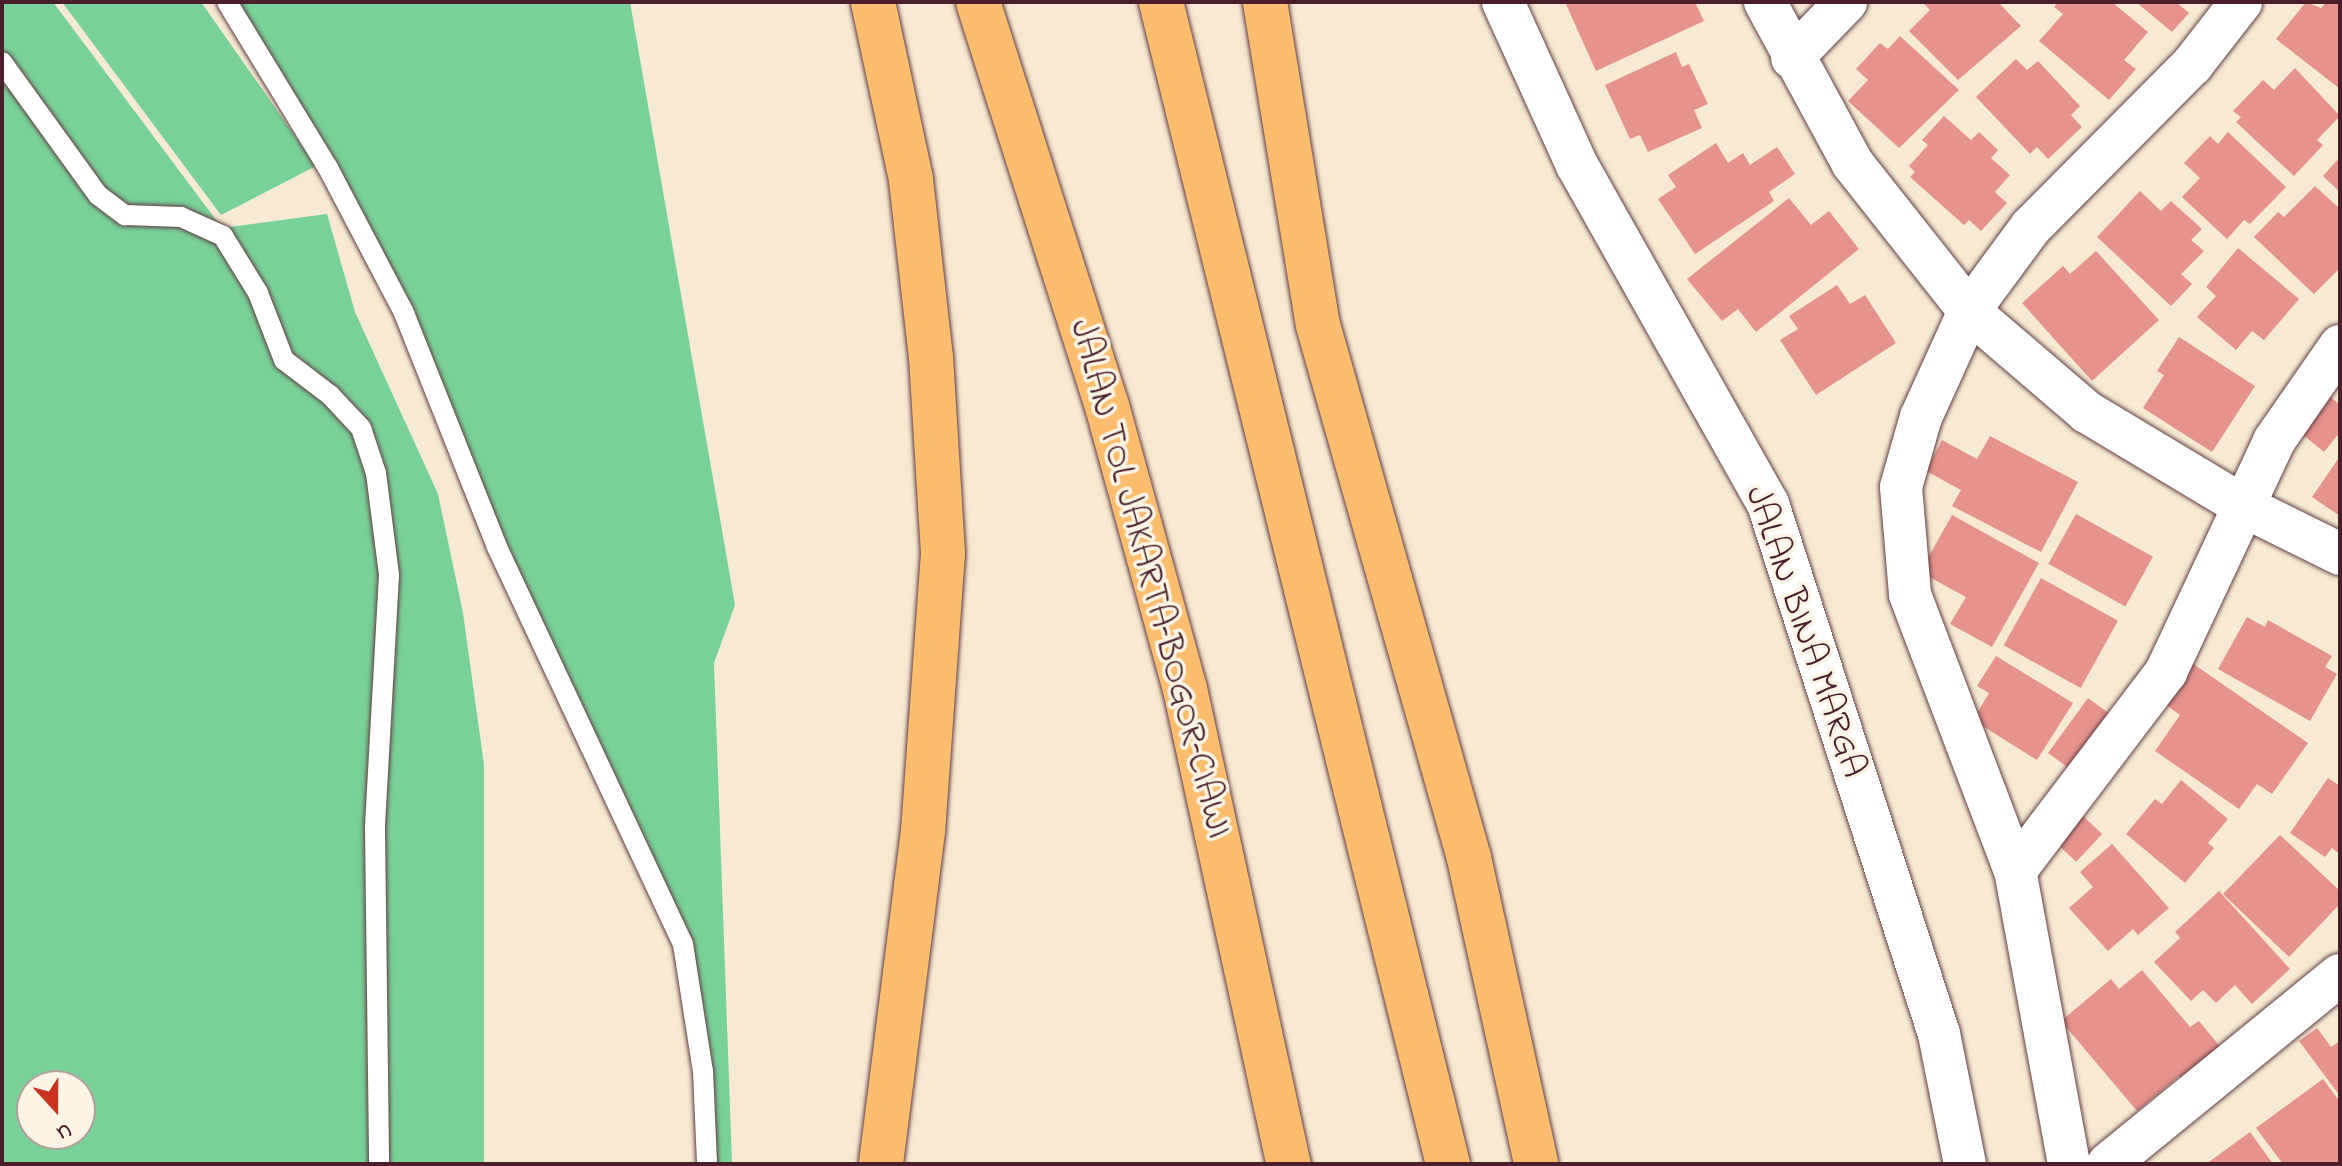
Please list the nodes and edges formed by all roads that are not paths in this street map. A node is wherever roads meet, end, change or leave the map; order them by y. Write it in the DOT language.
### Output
graph roads {
  1 [pos="227,2"];
  2 [pos="873,2"];
  3 [pos="978,2"];
  4 [pos="1161,2"];
  5 [pos="1265,2"];
  6 [pos="1503,2"];
  7 [pos="1765,2"];
  8 [pos="1846,2"];
  9 [pos="2241,2"];
  10 [pos="1792,58"];
  11 [pos="2,62"];
  12 [pos="1969,311"];
  13 [pos="2340,346"];
  14 [pos="2245,507"];
  15 [pos="2340,554"];
  16 [pos="2015,871"];
  17 [pos="2340,975"];
  18 [pos="379,1164"];
  19 [pos="707,1164"];
  20 [pos="881,1164"];
  21 [pos="1289,1164"];
  22 [pos="1448,1164"];
  23 [pos="1536,1164"];
  24 [pos="1965,1164"];
  25 [pos="2069,1164"];
  26 [pos="2108,1164"];
  1 -- 19 [label="lane"];
  2 -- 20 [label="highway"];
  3 -- 21 [label="highway, JALAN TOL JAKARTA–BOGOR–CIAWI"];
  4 -- 22 [label="highway"];
  5 -- 23 [label="highway"];
  6 -- 24 [label="street, JALAN BINA MARGA"];
  7 -- 10 [label="street"];
  8 -- 10 [label="street"];
  9 -- 12 [label="street"];
  10 -- 12 [label="street"];
  11 -- 18 [label="lane"];
  12 -- 14 [label="street"];
  12 -- 16 [label="street"];
  13 -- 14 [label="street"];
  14 -- 15 [label="street"];
  14 -- 16 [label="street"];
  16 -- 25 [label="street"];
  17 -- 26 [label="street"];
}
